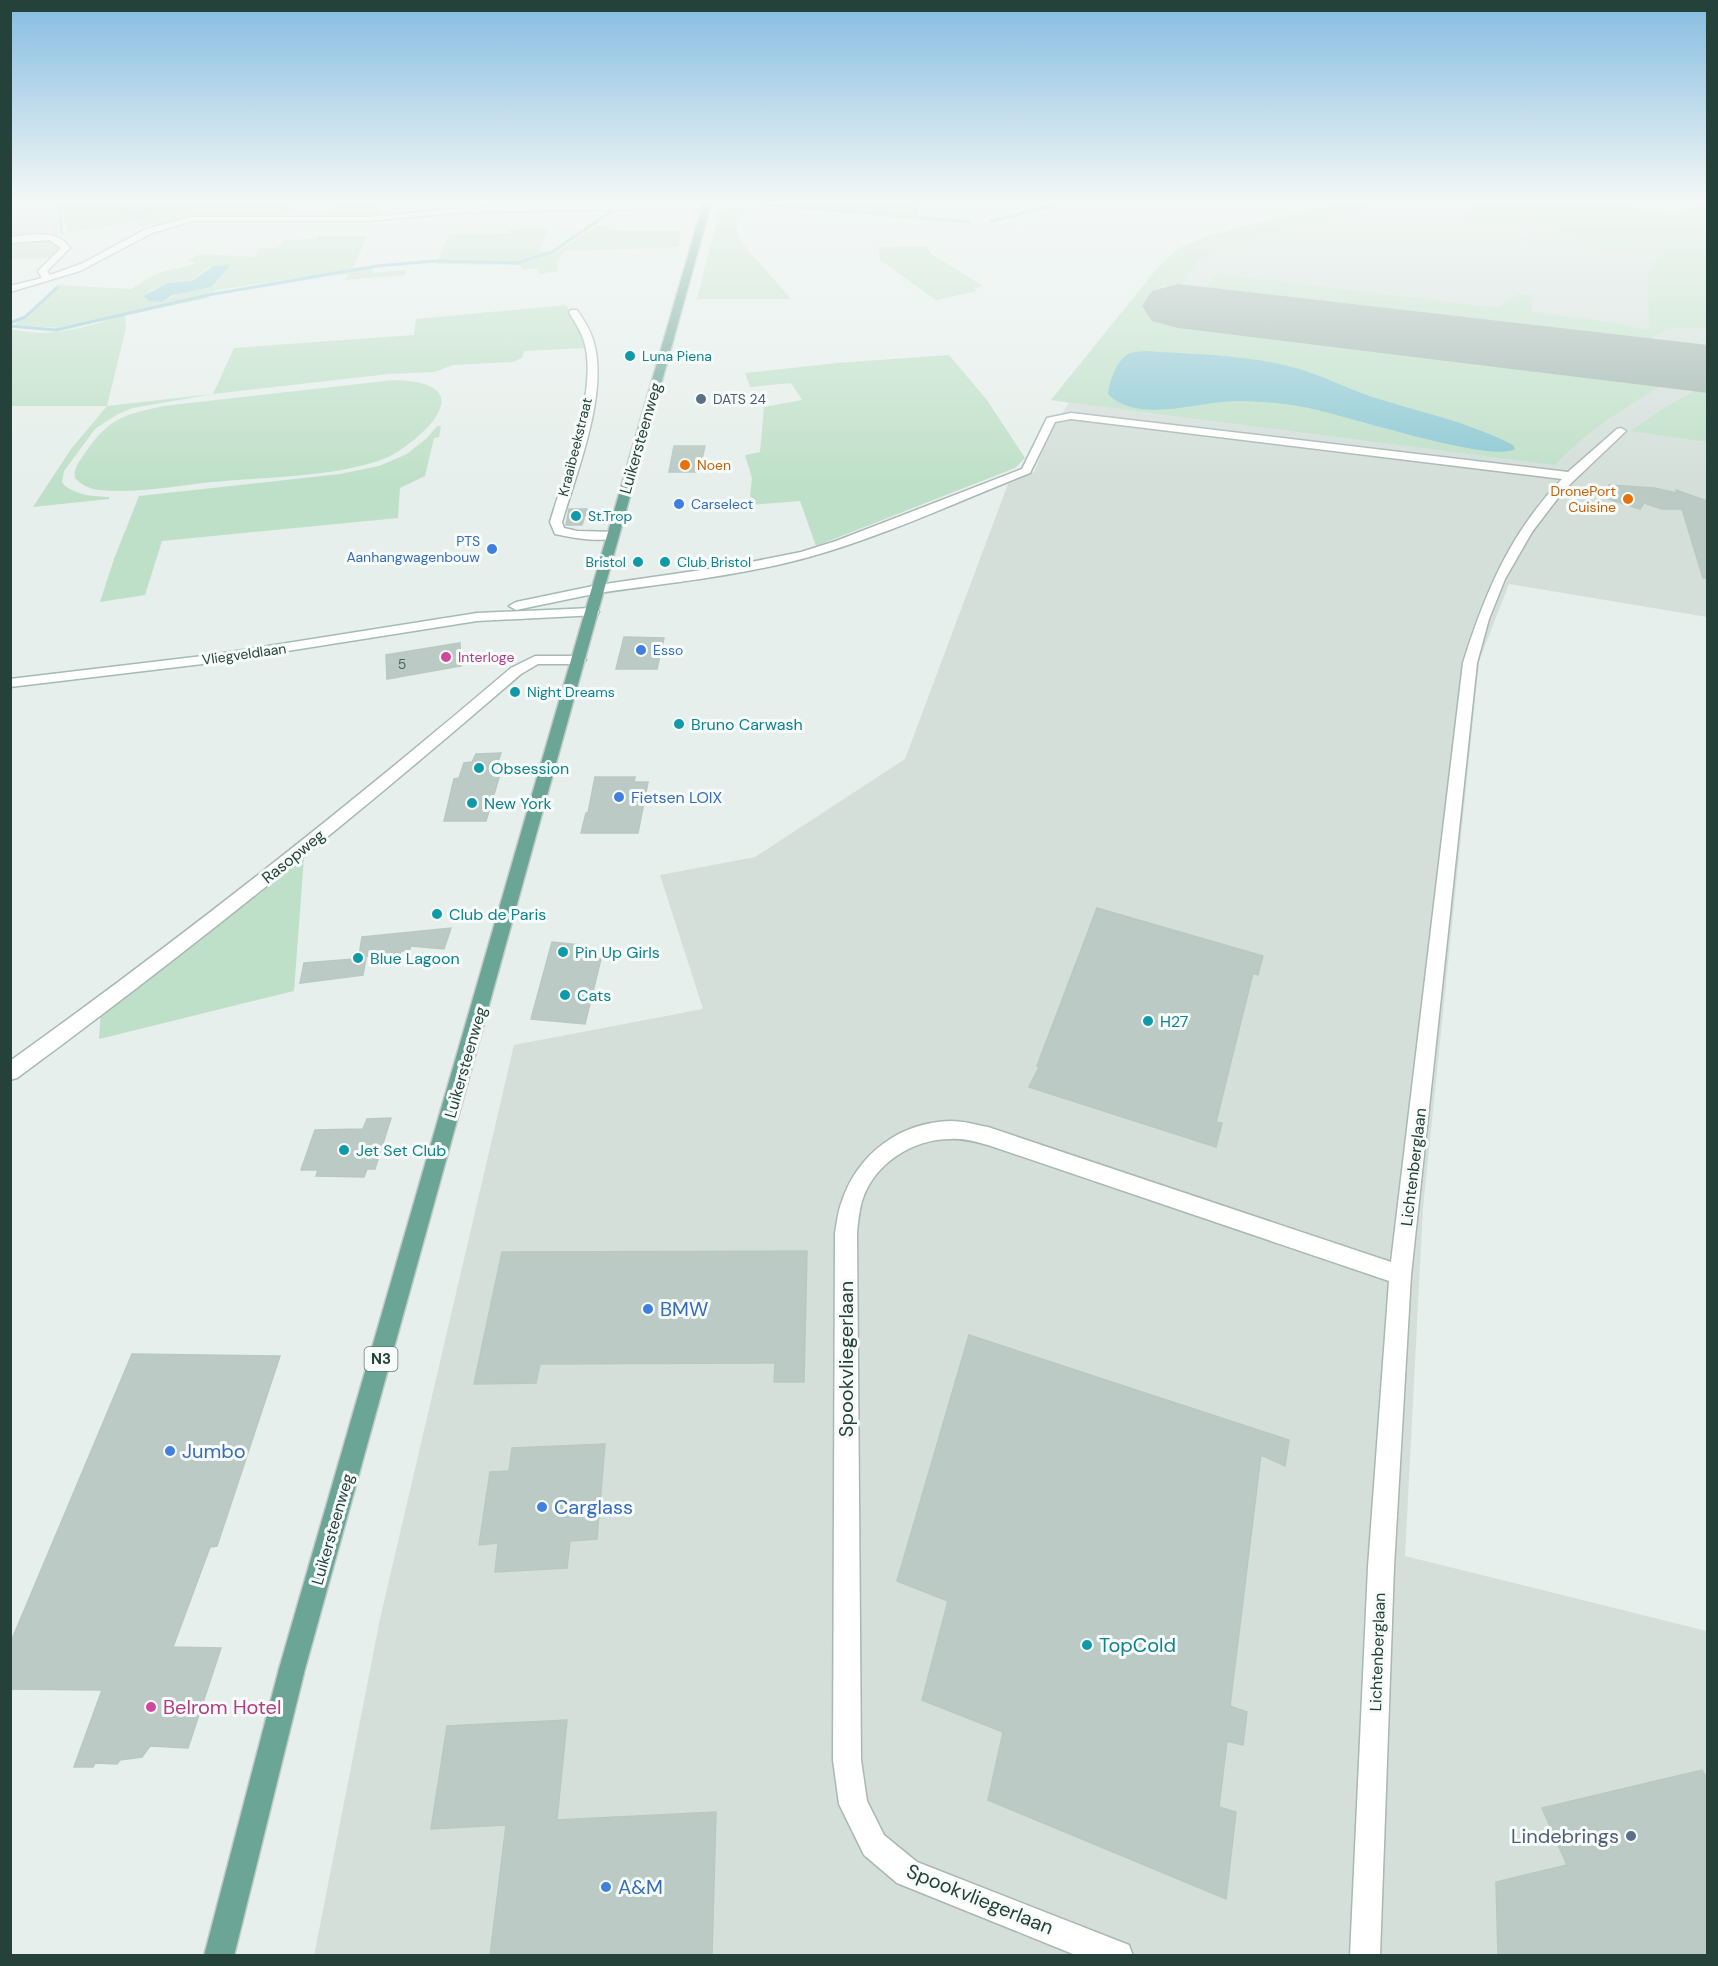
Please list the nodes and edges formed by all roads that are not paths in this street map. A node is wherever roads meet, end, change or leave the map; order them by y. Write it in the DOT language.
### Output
graph roads {
  1 [pos="680,296"];
  2 [pos="574,312"];
  3 [pos="1621,431"];
  4 [pos="1569,476"];
  5 [pos="613,535"];
  6 [pos="598,589"];
  7 [pos="592,612"];
  8 [pos="477,617"];
  9 [pos="579,660"];
  10 [pos="10,683"];
  11 [pos="10,1072"];
  12 [pos="1400,1275"];
  13 [pos="219,1956"];
  14 [pos="1118,1956"];
  15 [pos="1365,1956"];
  1 -- 5 [label="main road, Luikersteenweg / N3"];
  2 -- 5 [label="street, Kraaibeekstraat"];
  3 -- 4 [label="street, Lichtenberglaan"];
  4 -- 6 [label="street, Vliegveldlaan"];
  4 -- 12 [label="street, Lichtenberglaan"];
  5 -- 6 [label="main road, Luikersteenweg / N3"];
  6 -- 7 [label="main road, Luikersteenweg / N3"];
  6 -- 8 [label="street, Vliegveldlaan"];
  7 -- 8 [label="street, Vliegveldlaan"];
  7 -- 9 [label="main road, Luikersteenweg / N3"];
  8 -- 10 [label="street, Vliegveldlaan"];
  9 -- 11 [label="street, Rasopweg"];
  9 -- 13 [label="main road, Luikersteenweg / N3"];
  12 -- 14 [label="street, Spookvliegerlaan"];
  12 -- 15 [label="street, Lichtenberglaan"];
}
